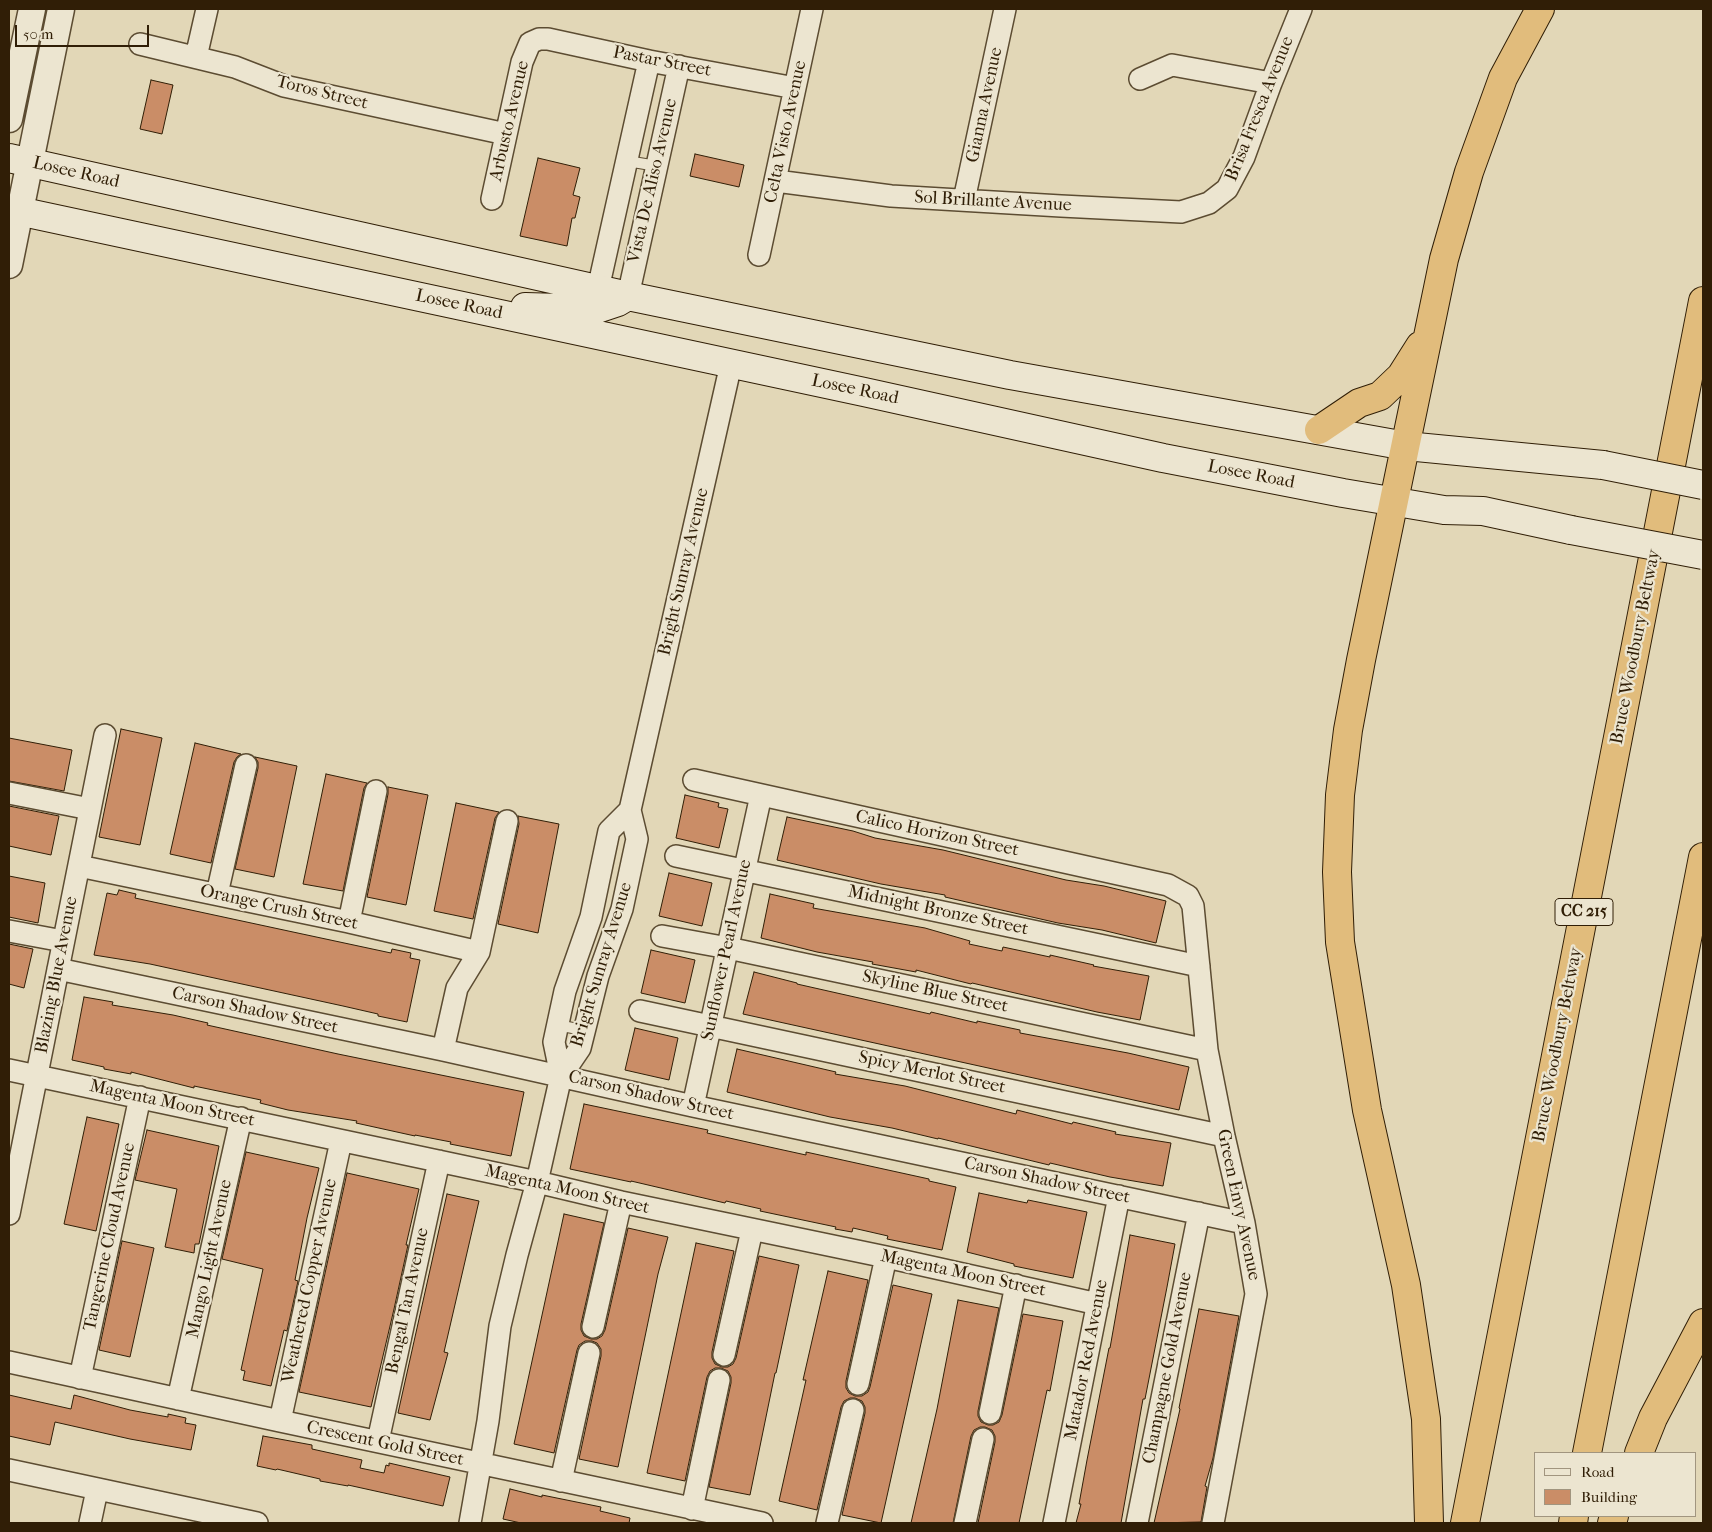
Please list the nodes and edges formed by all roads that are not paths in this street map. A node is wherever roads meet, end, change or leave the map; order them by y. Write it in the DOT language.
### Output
graph roads {
  1 [pos="32,9"];
  2 [pos="61,9"];
  3 [pos="206,9"];
  4 [pos="812,9"];
  5 [pos="1005,9"];
  6 [pos="1301,9"];
  7 [pos="1540,9"];
  8 [pos="530,43"];
  9 [pos="140,44"];
  10 [pos="196,57"];
  11 [pos="649,61"];
  12 [pos="679,66"];
  13 [pos="1140,79"];
  14 [pos="1271,83"];
  15 [pos="795,88"];
  16 [pos="9,119"];
  17 [pos="506,134"];
  18 [pos="19,160"];
  19 [pos="627,161"];
  20 [pos="657,166"];
  21 [pos="776,181"];
  22 [pos="492,199"];
  23 [pos="964,200"];
  24 [pos="1209,203"];
  25 [pos="14,210"];
  26 [pos="759,255"];
  27 [pos="9,265"];
  28 [pos="598,289"];
  29 [pos="628,296"];
  30 [pos="1703,301"];
  31 [pos="458,305"];
  32 [pos="1429,332"];
  33 [pos="731,364"];
  34 [pos="1319,430"];
  35 [pos="1406,446"];
  36 [pos="1703,485"];
  37 [pos="1395,502"];
  38 [pos="1703,555"];
  39 [pos="105,735"];
  40 [pos="246,764"];
  41 [pos="694,780"];
  42 [pos="376,790"];
  43 [pos="9,793"];
  44 [pos="761,795"];
  45 [pos="90,809"];
  46 [pos="630,810"];
  47 [pos="507,821"];
  48 [pos="676,856"];
  49 [pos="1703,857"];
  50 [pos="79,866"];
  51 [pos="745,870"];
  52 [pos="1180,891"];
  53 [pos="217,894"];
  54 [pos="349,922"];
  55 [pos="9,931"];
  56 [pos="662,936"];
  57 [pos="63,941"];
  58 [pos="728,948"];
  59 [pos="479,952"];
  60 [pos="1199,966"];
  61 [pos="58,969"];
  62 [pos="640,1011"];
  63 [pos="557,1025"];
  64 [pos="711,1025"];
  65 [pos="583,1030"];
  66 [pos="442,1050"];
  67 [pos="1207,1050"];
  68 [pos="9,1070"];
  69 [pos="37,1075"];
  70 [pos="561,1076"];
  71 [pos="140,1097"];
  72 [pos="693,1106"];
  73 [pos="241,1118"];
  74 [pos="1224,1136"];
  75 [pos="341,1141"];
  76 [pos="439,1161"];
  77 [pos="537,1182"];
  78 [pos="1119,1196"];
  79 [pos="621,1202"];
  80 [pos="9,1209"];
  81 [pos="1199,1213"];
  82 [pos="1244,1223"];
  83 [pos="752,1230"];
  84 [pos="886,1257"];
  85 [pos="1016,1285"];
  86 [pos="1098,1304"];
  87 [pos="1703,1323"];
  88 [pos="593,1328"];
  89 [pos="589,1353"];
  90 [pos="724,1355"];
  91 [pos="9,1362"];
  92 [pos="80,1378"];
  93 [pos="719,1380"];
  94 [pos="858,1384"];
  95 [pos="178,1399"];
  96 [pos="853,1410"];
  97 [pos="990,1413"];
  98 [pos="280,1422"];
  99 [pos="983,1439"];
  100 [pos="378,1441"];
  101 [pos="1587,1452"];
  102 [pos="1639,1452"];
  103 [pos="481,1464"];
  104 [pos="9,1470"];
  105 [pos="561,1481"];
  106 [pos="98,1490"];
  107 [pos="692,1509"];
  108 [pos="183,1516"];
  109 [pos="90,1523"];
  110 [pos="257,1523"];
  111 [pos="470,1523"];
  112 [pos="762,1523"];
  113 [pos="827,1523"];
  114 [pos="965,1523"];
  115 [pos="1054,1523"];
  116 [pos="1137,1523"];
  117 [pos="1213,1523"];
  118 [pos="1430,1523"];
  119 [pos="1465,1523"];
  1 -- 16 [label="street"];
  2 -- 18 [label="street"];
  3 -- 10 [label="street"];
  4 -- 15 [label="street, Celta Visto Avenue"];
  5 -- 23 [label="street, Gianna Avenue"];
  6 -- 14 [label="street, Brisa Fresca Avenue"];
  7 -- 32 [label="highway"];
  8 -- 11 [label="street, Pastar Street"];
  8 -- 17 [label="street, Arbusto Avenue"];
  9 -- 10 [label="street, Toros Street"];
  10 -- 17 [label="street, Toros Street"];
  11 -- 12 [label="street, Pastar Street"];
  11 -- 19 [label="street, Vista De Aliso Avenue"];
  12 -- 15 [label="street, Pastar Street"];
  12 -- 20 [label="street, Vista De Aliso Avenue"];
  13 -- 14 [label="street"];
  14 -- 24 [label="street, Brisa Fresca Avenue"];
  15 -- 21 [label="street, Celta Visto Avenue"];
  17 -- 22 [label="street, Arbusto Avenue"];
  18 -- 25 [label="street"];
  18 -- 28 [label="main road, Losee Road"];
  19 -- 20 [label="lane"];
  19 -- 28 [label="street, Vista De Aliso Avenue"];
  20 -- 29 [label="street, Vista De Aliso Avenue"];
  21 -- 23 [label="street, Sol Brillante Avenue"];
  21 -- 26 [label="street, Celta Visto Avenue"];
  23 -- 24 [label="street, Sol Brillante Avenue"];
  25 -- 27 [label="street"];
  25 -- 31 [label="main road, Losee Road"];
  28 -- 29 [label="main road, Losee Road"];
  29 -- 31 [label="main road"];
  29 -- 34 [label="main road, Losee Road"];
  30 -- 119 [label="highway, Bruce Woodbury Beltway / CC 215"];
  31 -- 33 [label="main road, Losee Road"];
  32 -- 34 [label="highway"];
  32 -- 35 [label="highway"];
  33 -- 37 [label="main road, Losee Road"];
  33 -- 46 [label="street, Bright Sunray Avenue"];
  34 -- 35 [label="main road, Losee Road"];
  35 -- 36 [label="main road, Losee Road, bridge"];
  35 -- 37 [label="highway"];
  37 -- 38 [label="main road, Losee Road, bridge"];
  37 -- 118 [label="highway"];
  39 -- 45 [label="street, Blazing Blue Avenue"];
  40 -- 53 [label="street"];
  41 -- 44 [label="street, Calico Horizon Street"];
  42 -- 54 [label="street"];
  43 -- 45 [label="street"];
  44 -- 51 [label="street, Sunflower Pearl Avenue"];
  44 -- 52 [label="street, Calico Horizon Street"];
  45 -- 50 [label="street, Blazing Blue Avenue"];
  46 -- 63 [label="street, Bright Sunray Avenue"];
  46 -- 65 [label="street, Bright Sunray Avenue"];
  47 -- 59 [label="street"];
  48 -- 51 [label="street, Midnight Bronze Street"];
  49 -- 101 [label="highway"];
  50 -- 53 [label="street, Orange Crush Street"];
  50 -- 57 [label="street, Blazing Blue Avenue"];
  51 -- 58 [label="street, Sunflower Pearl Avenue"];
  51 -- 60 [label="street, Midnight Bronze Street"];
  52 -- 60 [label="street, Green Envy Avenue"];
  53 -- 54 [label="street, Orange Crush Street"];
  54 -- 59 [label="street, Orange Crush Street"];
  55 -- 57 [label="street"];
  56 -- 58 [label="street, Skyline Blue Street"];
  57 -- 61 [label="street, Blazing Blue Avenue"];
  58 -- 64 [label="street, Sunflower Pearl Avenue"];
  58 -- 67 [label="street, Skyline Blue Street"];
  59 -- 66 [label="street"];
  60 -- 67 [label="street, Green Envy Avenue"];
  61 -- 66 [label="street, Carson Shadow Street"];
  61 -- 69 [label="street, Blazing Blue Avenue"];
  62 -- 64 [label="street, Spicy Merlot Street"];
  63 -- 65 [label="lane"];
  63 -- 70 [label="street, Bright Sunray Avenue"];
  64 -- 72 [label="street, Sunflower Pearl Avenue"];
  64 -- 74 [label="street, Spicy Merlot Street"];
  65 -- 70 [label="street, Bright Sunray Avenue"];
  66 -- 70 [label="street, Carson Shadow Street"];
  67 -- 74 [label="street, Green Envy Avenue"];
  68 -- 69 [label="street, Magenta Moon Street"];
  69 -- 71 [label="street, Magenta Moon Street"];
  69 -- 80 [label="street, Blazing Blue Avenue"];
  70 -- 72 [label="street, Carson Shadow Street"];
  70 -- 77 [label="street"];
  71 -- 73 [label="street, Magenta Moon Street"];
  71 -- 92 [label="street, Tangerine Cloud Avenue"];
  72 -- 78 [label="street, Carson Shadow Street"];
  73 -- 75 [label="street, Magenta Moon Street"];
  73 -- 95 [label="street, Mango Light Avenue"];
  74 -- 82 [label="street, Green Envy Avenue"];
  75 -- 76 [label="street, Magenta Moon Street"];
  75 -- 98 [label="street, Weathered Copper Avenue"];
  76 -- 77 [label="street, Magenta Moon Street"];
  76 -- 100 [label="street, Bengal Tan Avenue"];
  77 -- 79 [label="street, Magenta Moon Street"];
  77 -- 103 [label="street"];
  78 -- 81 [label="street, Carson Shadow Street"];
  78 -- 86 [label="street, Matador Red Avenue"];
  79 -- 83 [label="street, Magenta Moon Street"];
  79 -- 88 [label="street"];
  81 -- 82 [label="street, Carson Shadow Street"];
  81 -- 116 [label="street, Champagne Gold Avenue"];
  82 -- 117 [label="street, Green Envy Avenue"];
  83 -- 84 [label="street, Magenta Moon Street"];
  83 -- 90 [label="street"];
  84 -- 85 [label="street, Magenta Moon Street"];
  84 -- 94 [label="street"];
  85 -- 86 [label="street, Magenta Moon Street"];
  85 -- 97 [label="street"];
  86 -- 115 [label="street, Matador Red Avenue"];
  87 -- 102 [label="highway"];
  89 -- 105 [label="street"];
  91 -- 92 [label="street, Crescent Gold Street"];
  92 -- 95 [label="street, Crescent Gold Street"];
  93 -- 107 [label="street"];
  95 -- 98 [label="street, Crescent Gold Street"];
  96 -- 113 [label="street"];
  98 -- 100 [label="street, Crescent Gold Street"];
  99 -- 114 [label="street"];
  100 -- 103 [label="street, Crescent Gold Street"];
  103 -- 105 [label="street, Crescent Gold Street"];
  103 -- 111 [label="street"];
  104 -- 106 [label="street"];
  105 -- 107 [label="street, Crescent Gold Street"];
  106 -- 108 [label="street"];
  106 -- 109 [label="street"];
  107 -- 112 [label="street, Crescent Gold Street"];
  108 -- 110 [label="street"];
}
